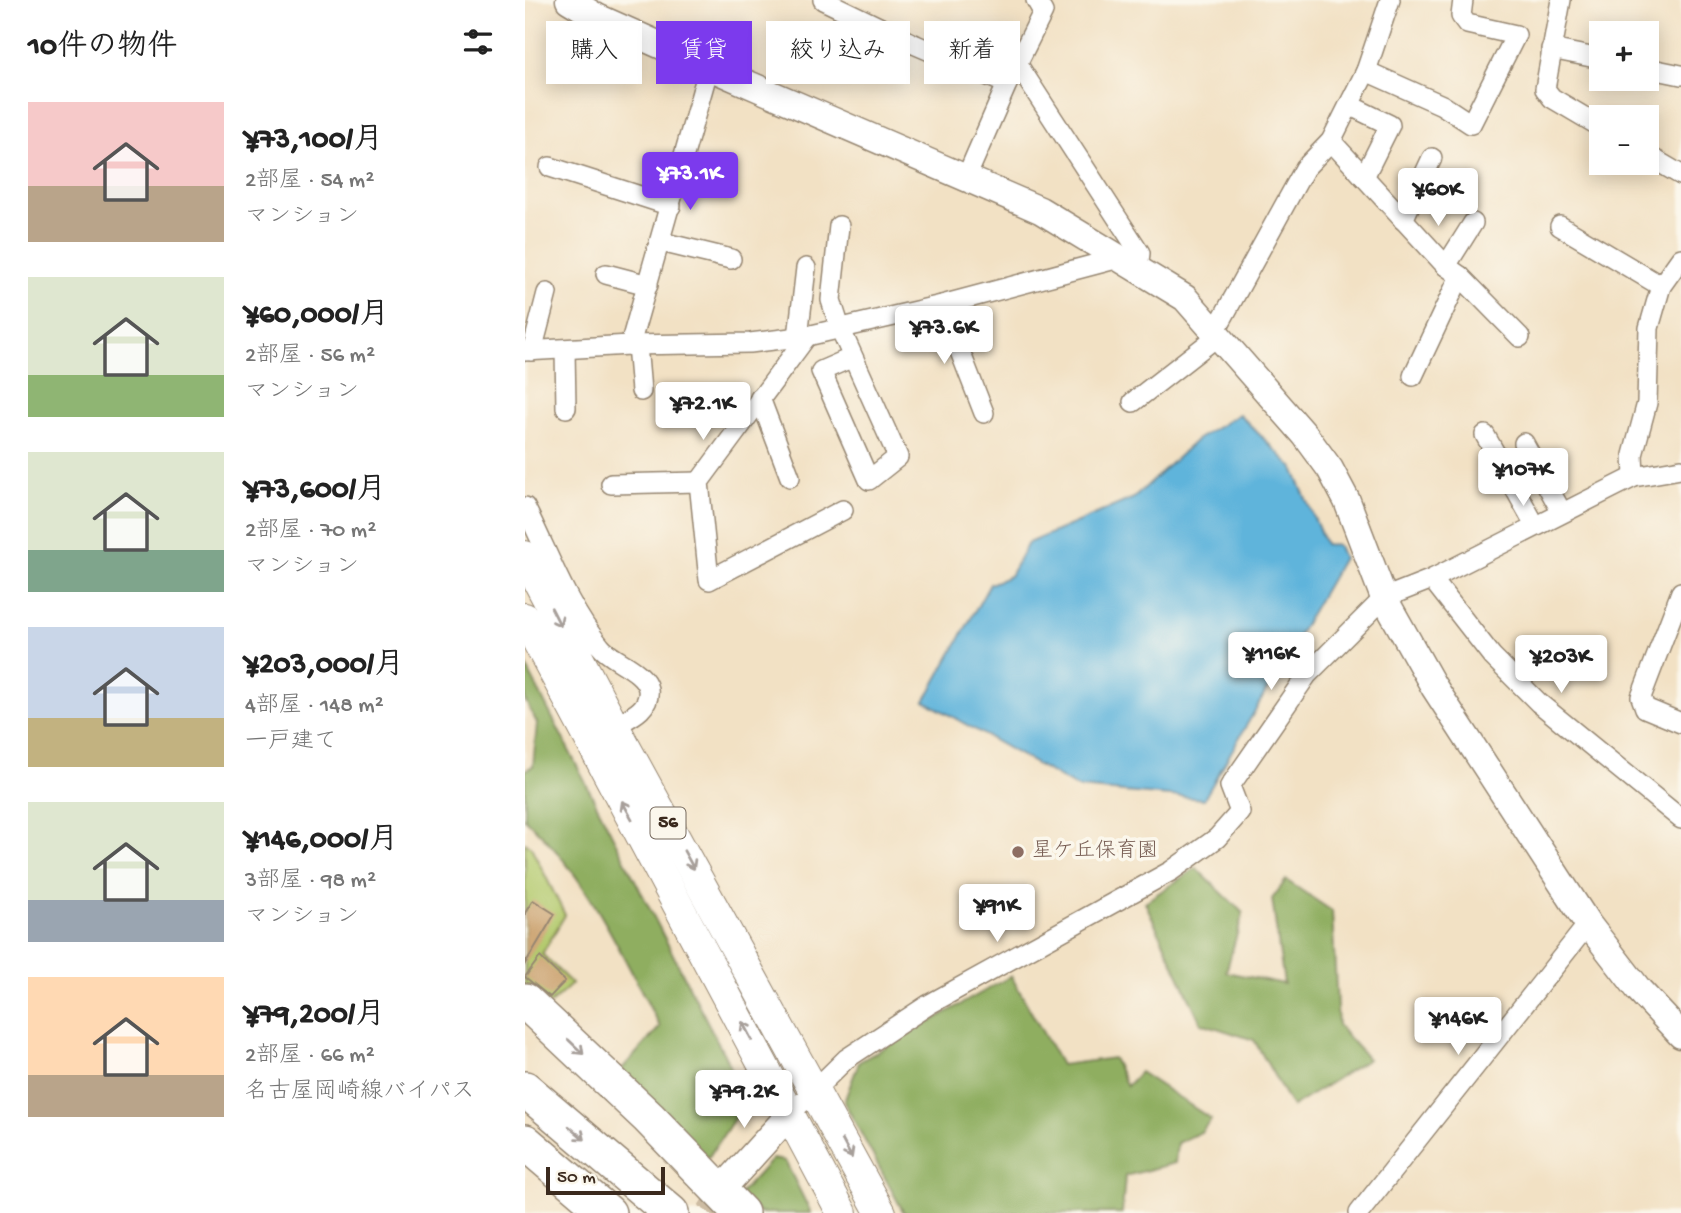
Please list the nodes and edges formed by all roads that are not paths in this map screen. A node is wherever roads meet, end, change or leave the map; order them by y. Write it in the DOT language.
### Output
graph roads {
  1 [pos="569,0"];
  2 [pos="823,0"];
  3 [pos="1037,0"];
  4 [pos="1390,0"];
  5 [pos="1463,0"];
  6 [pos="1561,0"];
  7 [pos="656,43"];
  8 [pos="924,49"];
  9 [pos="1551,49"];
  10 [pos="1589,57"];
  11 [pos="1020,61"];
  12 [pos="1020,68"];
  13 [pos="1659,70"];
  14 [pos="1366,71"];
  15 [pos="1681,75"];
  16 [pos="704,84"];
  17 [pos="748,84"];
  18 [pos="1007,84"];
  19 [pos="1349,105"];
  20 [pos="1589,120"];
  21 [pos="1331,141"];
  22 [pos="1432,159"];
  23 [pos="1659,162"];
  24 [pos="550,167"];
  25 [pos="1681,176"];
  26 [pos="1364,177"];
  27 [pos="966,178"];
  28 [pos="671,206"];
  29 [pos="1403,220"];
  30 [pos="1473,223"];
  31 [pos="839,226"];
  32 [pos="1560,226"];
  33 [pos="661,242"];
  34 [pos="1681,258"];
  35 [pos="731,259"];
  36 [pos="1128,264"];
  37 [pos="806,268"];
  38 [pos="1453,271"];
  39 [pos="606,274"];
  40 [pos="648,285"];
  41 [pos="1661,286"];
  42 [pos="547,293"];
  43 [pos="942,305"];
  44 [pos="840,328"];
  45 [pos="1217,332"];
  46 [pos="803,336"];
  47 [pos="1520,337"];
  48 [pos="633,345"];
  49 [pos="565,350"];
  50 [pos="529,351"];
  51 [pos="853,357"];
  52 [pos="1413,376"];
  53 [pos="641,391"];
  54 [pos="760,398"];
  55 [pos="1133,402"];
  56 [pos="566,408"];
  57 [pos="984,413"];
  58 [pos="1485,435"];
  59 [pos="1524,443"];
  60 [pos="1681,468"];
  61 [pos="790,477"];
  62 [pos="1634,477"];
  63 [pos="699,482"];
  64 [pos="611,484"];
  65 [pos="525,507"];
  66 [pos="843,510"];
  67 [pos="1561,511"];
  68 [pos="1535,524"];
  69 [pos="525,556"];
  70 [pos="1433,579"];
  71 [pos="1681,592"];
  72 [pos="1384,598"];
  73 [pos="525,618"];
  74 [pos="1681,723"];
  75 [pos="614,726"];
  76 [pos="1681,819"];
  77 [pos="1588,924"];
  78 [pos="525,1001"];
  79 [pos="1681,1035"];
  80 [pos="815,1088"];
  81 [pos="525,1089"];
  82 [pos="791,1113"];
  83 [pos="525,1142"];
  84 [pos="525,1149"];
  85 [pos="732,1178"];
  86 [pos="599,1205"];
  87 [pos="671,1213"];
  88 [pos="741,1213"];
  89 [pos="842,1213"];
  90 [pos="881,1213"];
  91 [pos="1359,1213"];
  1 -- 7 [label="street"];
  2 -- 8 [label="street"];
  3 -- 11 [label="street"];
  4 -- 14 [label="street"];
  5 -- 14 [label="street"];
  6 -- 9 [label="street"];
  9 -- 10 [label="street"];
  9 -- 20 [label="street"];
  12 -- 36 [label="street"];
  13 -- 15 [label="street"];
  14 -- 19 [label="street"];
  16 -- 28 [label="street"];
  17 -- 27 [label="street"];
  18 -- 27 [label="street"];
  19 -- 21 [label="street"];
  19 -- 26 [label="street"];
  21 -- 26 [label="street"];
  21 -- 45 [label="street"];
  22 -- 29 [label="street"];
  23 -- 25 [label="street"];
  24 -- 28 [label="street"];
  26 -- 29 [label="street"];
  27 -- 36 [label="street"];
  28 -- 33 [label="street"];
  29 -- 38 [label="street"];
  30 -- 38 [label="street"];
  31 -- 44 [label="street"];
  32 -- 41 [label="street"];
  33 -- 35 [label="street"];
  33 -- 40 [label="street"];
  34 -- 41 [label="street"];
  36 -- 43 [label="street"];
  36 -- 45 [label="street"];
  37 -- 46 [label="street"];
  38 -- 47 [label="street"];
  38 -- 52 [label="street"];
  39 -- 40 [label="street"];
  40 -- 48 [label="street"];
  41 -- 62 [label="street"];
  42 -- 50 [label="street"];
  43 -- 44 [label="street"];
  43 -- 57 [label="street"];
  44 -- 46 [label="street"];
  44 -- 51 [label="street"];
  45 -- 55 [label="street"];
  45 -- 72 [label="street"];
  46 -- 48 [label="street"];
  46 -- 54 [label="street"];
  48 -- 49 [label="street"];
  48 -- 53 [label="street"];
  49 -- 50 [label="street"];
  49 -- 56 [label="street"];
  54 -- 61 [label="street"];
  54 -- 63 [label="street"];
  58 -- 68 [label="street"];
  59 -- 67 [label="street"];
  60 -- 62 [label="street"];
  62 -- 67 [label="street"];
  63 -- 64 [label="street"];
  63 -- 66 [label="street"];
  65 -- 75 [label="street"];
  67 -- 68 [label="street"];
  68 -- 70 [label="street"];
  69 -- 75 [label="main road, 56, one-way"];
  70 -- 72 [label="street"];
  70 -- 76 [label="street"];
  71 -- 74 [label="street"];
  72 -- 77 [label="street"];
  72 -- 80 [label="street"];
  82 -- 73 [label="main road, 56, one-way"];
  75 -- 80 [label="main road, 56, one-way"];
  77 -- 79 [label="street"];
  77 -- 91 [label="street"];
  78 -- 88 [label="highway, one-way"];
  80 -- 82 [label="street"];
  80 -- 90 [label="main road, 56, one-way"];
  81 -- 87 [label="highway, one-way"];
  82 -- 85 [label="street"];
  82 -- 89 [label="main road, 56"];
  83 -- 86 [label="highway"];
  84 -- 86 [label="highway"];
}
